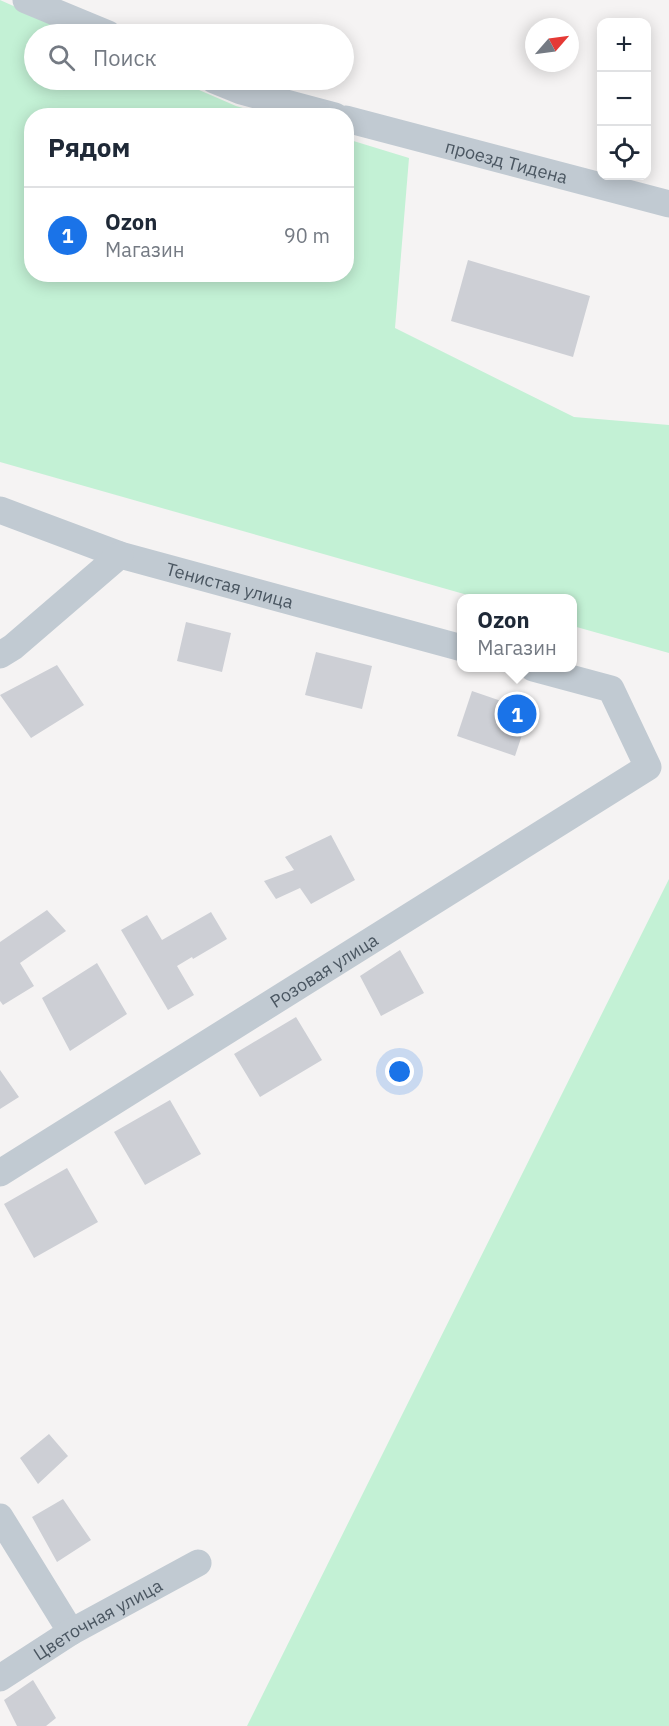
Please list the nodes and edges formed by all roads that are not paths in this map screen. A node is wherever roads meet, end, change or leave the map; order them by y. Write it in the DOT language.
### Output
graph roads {
  1 [pos="26,0"];
  2 [pos="84,24"];
  3 [pos="239,90"];
  4 [pos="304,108"];
  5 [pos="354,121"];
  6 [pos="669,204"];
  7 [pos="0,510"];
  8 [pos="120,555"];
  9 [pos="457,647"];
  10 [pos="0,655"];
  11 [pos="548,672"];
  12 [pos="0,1173"];
  13 [pos="0,1517"];
  14 [pos="198,1563"];
  15 [pos="71,1632"];
  16 [pos="0,1678"];
  1 -- 2 [label="street"];
  3 -- 4 [label="street"];
  5 -- 6 [label="street, проезд Тидена"];
  7 -- 8 [label="street, Тенистая улица"];
  8 -- 9 [label="street, Тенистая улица"];
  8 -- 10 [label="street"];
  11 -- 12 [label="street, Розовая улица"];
  13 -- 15 [label="street"];
  14 -- 15 [label="street, Цветочная улица"];
  15 -- 16 [label="street, Цветочная улица"];
}
